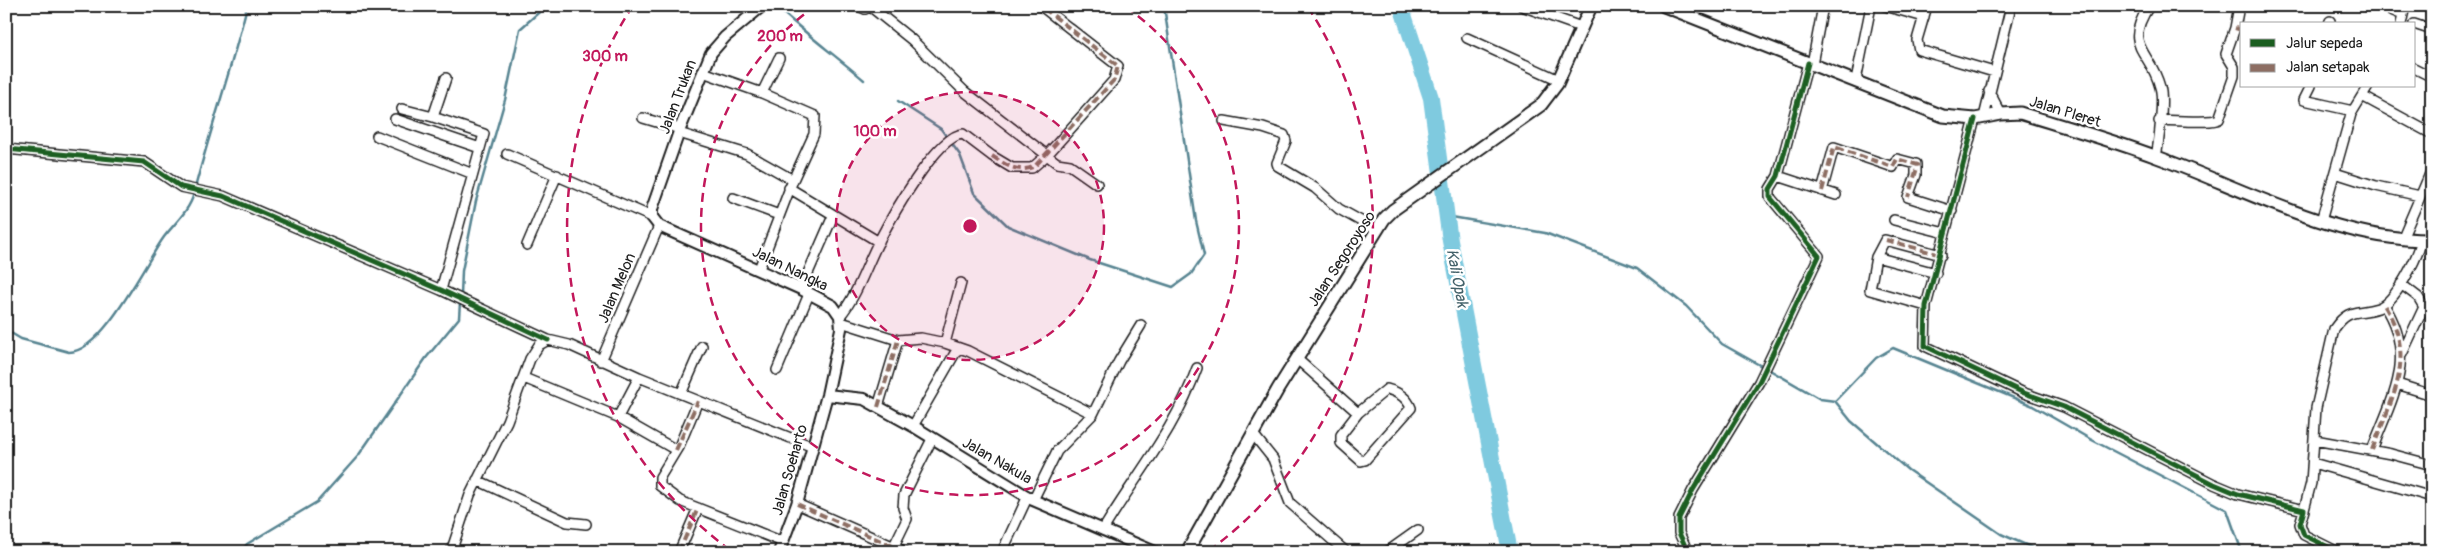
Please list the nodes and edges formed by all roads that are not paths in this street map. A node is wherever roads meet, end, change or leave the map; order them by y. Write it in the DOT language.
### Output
graph roads {
  1 [pos="762,6"];
  2 [pos="858,6"];
  3 [pos="1041,6"];
  4 [pos="1522,6"];
  5 [pos="1590,6"];
  6 [pos="1664,6"];
  7 [pos="1823,6"];
  8 [pos="1871,6"];
  9 [pos="1885,6"];
  10 [pos="1927,6"];
  11 [pos="2011,6"];
  12 [pos="2149,6"];
  13 [pos="2239,6"];
  14 [pos="2380,6"];
  15 [pos="871,7"];
  16 [pos="2403,16"];
  17 [pos="1924,17"];
  18 [pos="2416,25"];
  19 [pos="1581,27"];
  20 [pos="2238,29"];
  21 [pos="2432,30"];
  22 [pos="1467,38"];
  23 [pos="778,58"];
  24 [pos="1810,63"];
  25 [pos="2416,69"];
  26 [pos="703,72"];
  27 [pos="1994,72"];
  28 [pos="2432,77"];
  29 [pos="446,78"];
  30 [pos="1558,80"];
  31 [pos="1856,80"];
  32 [pos="2309,88"];
  33 [pos="2367,88"];
  34 [pos="1989,91"];
  35 [pos="762,93"];
  36 [pos="2362,96"];
  37 [pos="402,109"];
  38 [pos="2353,110"];
  39 [pos="2001,114"];
  40 [pos="433,118"];
  41 [pos="644,118"];
  42 [pos="1979,118"];
  43 [pos="395,119"];
  44 [pos="1224,121"];
  45 [pos="2159,121"];
  46 [pos="680,131"];
  47 [pos="2432,134"];
  48 [pos="376,136"];
  49 [pos="480,148"];
  50 [pos="6,149"];
  51 [pos="507,154"];
  52 [pos="1047,155"];
  53 [pos="2156,156"];
  54 [pos="2432,169"];
  55 [pos="2334,172"];
  56 [pos="473,174"];
  57 [pos="557,175"];
  58 [pos="1778,176"];
  59 [pos="791,184"];
  60 [pos="1097,184"];
  61 [pos="1822,191"];
  62 [pos="1836,195"];
  63 [pos="2420,196"];
  64 [pos="734,198"];
  65 [pos="1952,210"];
  66 [pos="779,215"];
  67 [pos="833,216"];
  68 [pos="1894,220"];
  69 [pos="2321,221"];
  70 [pos="656,222"];
  71 [pos="1378,230"];
  72 [pos="1945,233"];
  73 [pos="2402,239"];
  74 [pos="2427,240"];
  75 [pos="879,242"];
  76 [pos="527,245"];
  77 [pos="1941,255"];
  78 [pos="1876,256"];
  79 [pos="759,269"];
  80 [pos="1936,273"];
  81 [pos="961,283"];
  82 [pos="2401,284"];
  83 [pos="445,292"];
  84 [pos="805,292"];
  85 [pos="2384,304"];
  86 [pos="1926,306"];
  87 [pos="841,319"];
  88 [pos="1141,325"];
  89 [pos="548,340"];
  90 [pos="898,340"];
  91 [pos="945,343"];
  92 [pos="702,346"];
  93 [pos="958,348"];
  94 [pos="2402,354"];
  95 [pos="1297,359"];
  96 [pos="601,361"];
  97 [pos="1197,368"];
  98 [pos="777,370"];
  99 [pos="639,377"];
  100 [pos="524,378"];
  101 [pos="2397,384"];
  102 [pos="681,394"];
  103 [pos="827,395"];
  104 [pos="2432,395"];
  105 [pos="698,401"];
  106 [pos="878,407"];
  107 [pos="1358,413"];
  108 [pos="1093,414"];
  109 [pos="618,417"];
  110 [pos="913,426"];
  111 [pos="1253,434"];
  112 [pos="932,439"];
  113 [pos="2315,440"];
  114 [pos="813,447"];
  115 [pos="676,450"];
  116 [pos="2372,450"];
  117 [pos="2313,463"];
  118 [pos="2432,466"];
  119 [pos="477,480"];
  120 [pos="2432,497"];
  121 [pos="1030,498"];
  122 [pos="798,504"];
  123 [pos="698,508"];
  124 [pos="2304,510"];
  125 [pos="586,524"];
  126 [pos="1103,530"];
  127 [pos="1418,530"];
  128 [pos="781,547"];
  129 [pos="893,549"];
  130 [pos="451,552"];
  131 [pos="679,552"];
  132 [pos="906,552"];
  133 [pos="1002,552"];
  134 [pos="1155,552"];
  135 [pos="1187,552"];
  136 [pos="1346,552"];
  137 [pos="1387,552"];
  138 [pos="1688,552"];
  139 [pos="2338,552"];
  1 -- 26 [label="street, Jalan Trukan"];
  2 -- 15 [label="street"];
  3 -- 52 [label="street"];
  4 -- 19 [label="street"];
  5 -- 19 [label="main road, Jalan Segoroyoso"];
  6 -- 24 [label="main road, Jalan Pleret"];
  7 -- 24 [label="street"];
  8 -- 31 [label="street"];
  9 -- 17 [label="street"];
  10 -- 17 [label="street"];
  11 -- 27 [label="street"];
  12 -- 45 [label="street"];
  13 -- 20 [label="street"];
  14 -- 16 [label="street"];
  15 -- 52 [label="street"];
  17 -- 27 [label="street"];
  18 -- 21 [label="street"];
  19 -- 30 [label="main road, Jalan Segoroyoso"];
  20 -- 45 [label="street"];
  22 -- 30 [label="street"];
  23 -- 35 [label="street"];
  24 -- 31 [label="main road, Jalan Pleret"];
  24 -- 58 [label="street"];
  25 -- 28 [label="street"];
  26 -- 35 [label="street"];
  26 -- 46 [label="street, Jalan Trukan"];
  27 -- 34 [label="street"];
  29 -- 40 [label="street"];
  30 -- 71 [label="main road, Jalan Segoroyoso"];
  31 -- 42 [label="main road, Jalan Pleret"];
  32 -- 38 [label="street"];
  33 -- 36 [label="street"];
  34 -- 39 [label="street"];
  34 -- 42 [label="street"];
  35 -- 59 [label="street"];
  36 -- 38 [label="street"];
  36 -- 47 [label="street"];
  37 -- 40 [label="street"];
  38 -- 55 [label="street"];
  39 -- 42 [label="main road, Jalan Pleret"];
  39 -- 53 [label="main road, Jalan Pleret"];
  40 -- 49 [label="street"];
  41 -- 46 [label="street"];
  42 -- 65 [label="street"];
  43 -- 49 [label="street"];
  44 -- 71 [label="street"];
  45 -- 53 [label="street"];
  46 -- 59 [label="street"];
  46 -- 70 [label="street, Jalan Trukan"];
  48 -- 56 [label="street"];
  49 -- 56 [label="street"];
  50 -- 83 [label="street"];
  51 -- 57 [label="street"];
  52 -- 60 [label="street"];
  52 -- 75 [label="street"];
  53 -- 69 [label="main road, Jalan Pleret"];
  54 -- 63 [label="street"];
  55 -- 63 [label="street"];
  55 -- 69 [label="street"];
  56 -- 83 [label="street"];
  57 -- 70 [label="street"];
  57 -- 76 [label="street"];
  58 -- 61 [label="street"];
  58 -- 138 [label="street"];
  59 -- 66 [label="street"];
  59 -- 67 [label="street"];
  61 -- 62 [label="street"];
  61 -- 65 [label="street"];
  63 -- 73 [label="street"];
  64 -- 66 [label="street"];
  65 -- 72 [label="street"];
  66 -- 79 [label="street"];
  67 -- 75 [label="street"];
  67 -- 84 [label="street"];
  68 -- 72 [label="street"];
  69 -- 73 [label="main road, Jalan Pleret"];
  70 -- 79 [label="street, Jalan Nangka"];
  70 -- 96 [label="street, Jalan Melon"];
  71 -- 95 [label="main road, Jalan Segoroyoso"];
  72 -- 77 [label="street"];
  73 -- 74 [label="main road, Jalan Pleret"];
  74 -- 82 [label="street"];
  75 -- 87 [label="street"];
  77 -- 78 [label="street"];
  77 -- 80 [label="street"];
  78 -- 80 [label="street"];
  78 -- 86 [label="street"];
  79 -- 84 [label="street, Jalan Nangka"];
  80 -- 86 [label="street"];
  81 -- 91 [label="street"];
  82 -- 85 [label="street"];
  82 -- 94 [label="street"];
  83 -- 89 [label="street"];
  84 -- 87 [label="street, Jalan Nangka"];
  84 -- 98 [label="street"];
  85 -- 94 [label="street"];
  85 -- 113 [label="street"];
  86 -- 124 [label="street"];
  87 -- 90 [label="street"];
  87 -- 103 [label="street"];
  88 -- 108 [label="street"];
  89 -- 96 [label="street"];
  89 -- 100 [label="street"];
  90 -- 91 [label="street"];
  90 -- 106 [label="street"];
  91 -- 93 [label="street"];
  92 -- 102 [label="street"];
  93 -- 108 [label="street"];
  93 -- 110 [label="street"];
  94 -- 101 [label="street"];
  95 -- 107 [label="street"];
  95 -- 111 [label="main road, Jalan Segoroyoso"];
  96 -- 99 [label="street"];
  97 -- 126 [label="street"];
  99 -- 102 [label="street"];
  99 -- 109 [label="street"];
  100 -- 109 [label="street"];
  100 -- 119 [label="street"];
  101 -- 104 [label="street"];
  101 -- 116 [label="street"];
  102 -- 105 [label="street"];
  103 -- 106 [label="street, Jalan Nakula"];
  103 -- 114 [label="street, Jalan Soeharto"];
  105 -- 114 [label="street"];
  105 -- 115 [label="street"];
  106 -- 110 [label="street, Jalan Nakula"];
  107 -- 107 [label="street"];
  108 -- 121 [label="street"];
  109 -- 115 [label="street"];
  110 -- 112 [label="street, Jalan Nakula"];
  111 -- 135 [label="main road, Jalan Segoroyoso"];
  111 -- 136 [label="street"];
  112 -- 121 [label="street, Jalan Nakula"];
  112 -- 129 [label="street"];
  113 -- 116 [label="street"];
  113 -- 117 [label="street"];
  114 -- 122 [label="street, Jalan Soeharto"];
  115 -- 123 [label="street"];
  116 -- 118 [label="street"];
  117 -- 120 [label="street"];
  117 -- 124 [label="street"];
  119 -- 125 [label="street"];
  119 -- 130 [label="street"];
  121 -- 126 [label="street, Jalan Nakula"];
  121 -- 133 [label="street"];
  122 -- 128 [label="street, Jalan Soeharto"];
  122 -- 129 [label="street"];
  123 -- 128 [label="street"];
  123 -- 131 [label="street"];
  124 -- 139 [label="street"];
  126 -- 134 [label="street, Jalan Nakula"];
  127 -- 137 [label="street"];
  129 -- 132 [label="street"];
}
